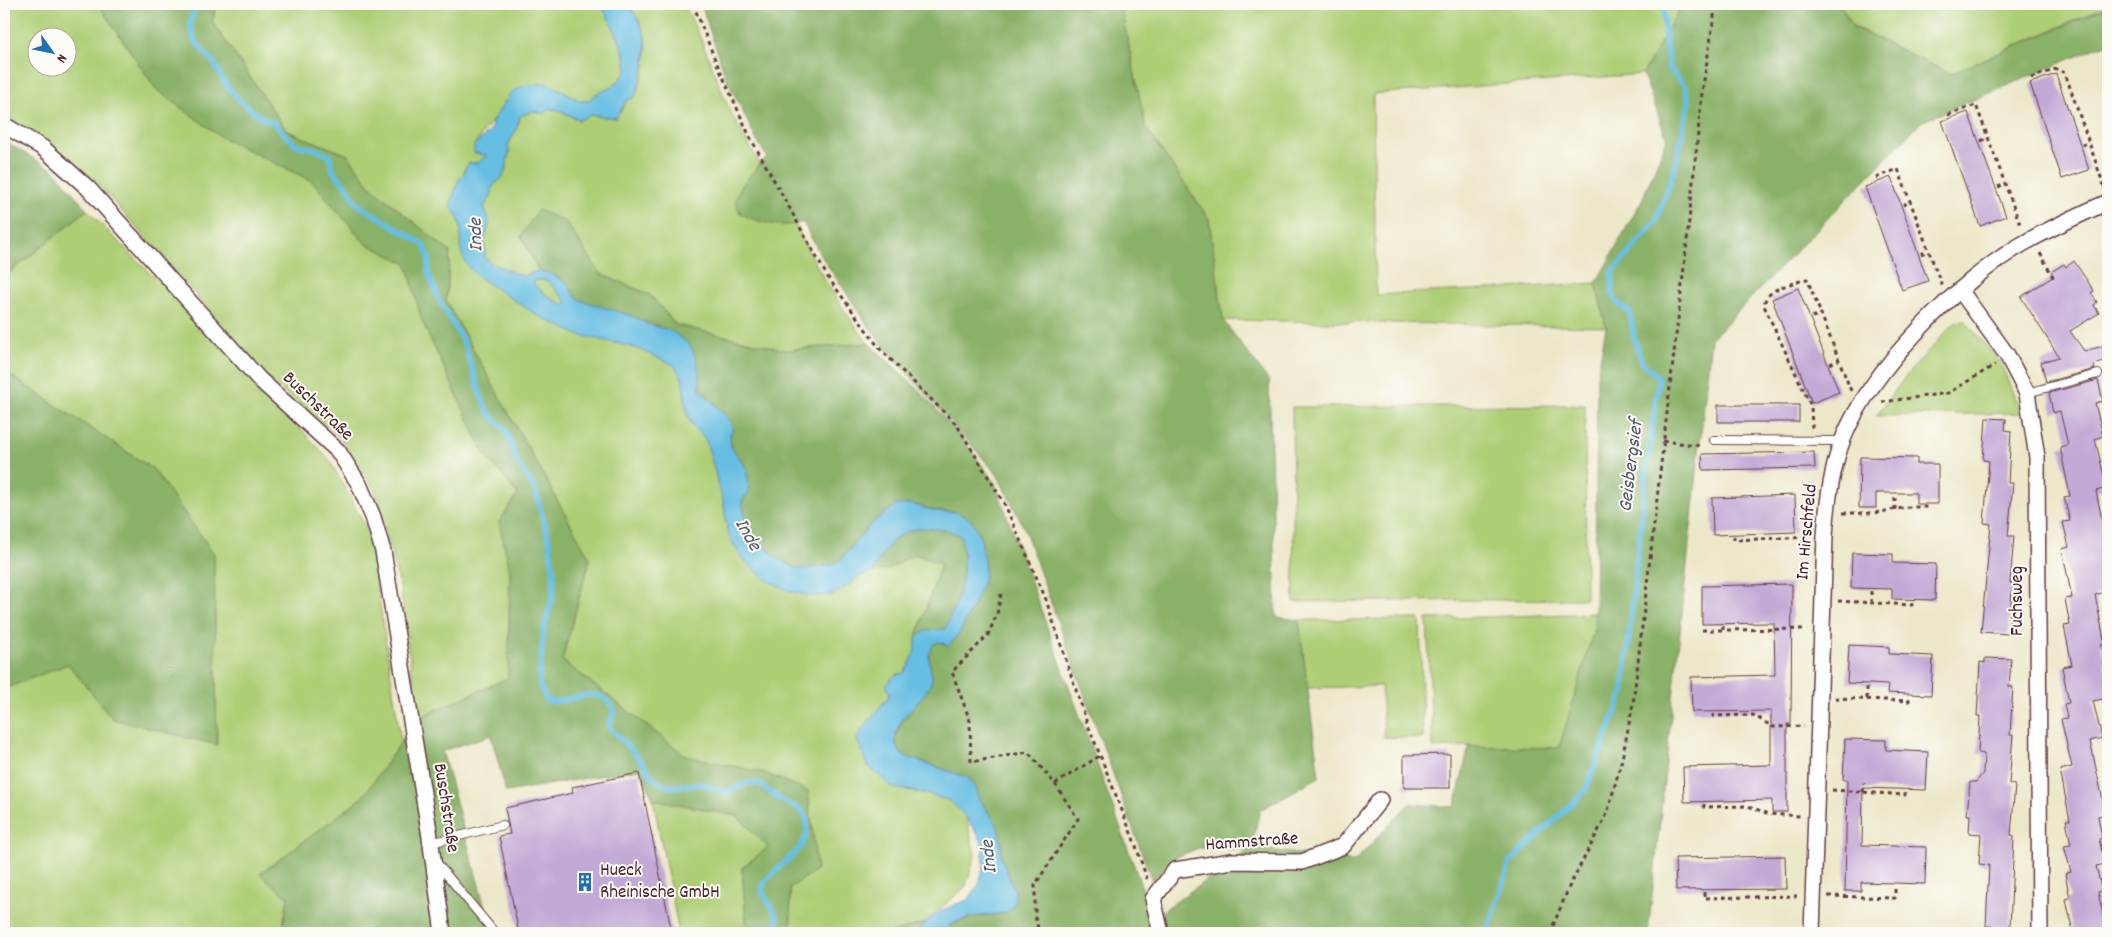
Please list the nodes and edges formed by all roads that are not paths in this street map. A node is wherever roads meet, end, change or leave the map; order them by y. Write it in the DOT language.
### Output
graph roads {
  1 [pos="4,125"];
  2 [pos="2107,197"];
  3 [pos="1960,290"];
  4 [pos="2098,374"];
  5 [pos="2027,393"];
  6 [pos="1714,440"];
  7 [pos="1843,440"];
  8 [pos="1380,800"];
  9 [pos="503,825"];
  10 [pos="430,836"];
  11 [pos="433,859"];
  12 [pos="443,933"];
  13 [pos="495,933"];
  14 [pos="1161,933"];
  15 [pos="1812,933"];
  16 [pos="2040,933"];
  1 -- 10 [label="street, Buschstraße"];
  2 -- 3 [label="street, Im Hirschfeld"];
  3 -- 5 [label="street, Fuchsweg"];
  3 -- 7 [label="street, Im Hirschfeld"];
  4 -- 5 [label="lane"];
  5 -- 16 [label="street, Fuchsweg"];
  6 -- 7 [label="lane"];
  7 -- 15 [label="street, Im Hirschfeld"];
  8 -- 14 [label="street, Hammstraße"];
  9 -- 10 [label="lane"];
  10 -- 11 [label="street, Buschstraße"];
  11 -- 12 [label="street, Buschstraße"];
  11 -- 13 [label="lane"];
}
